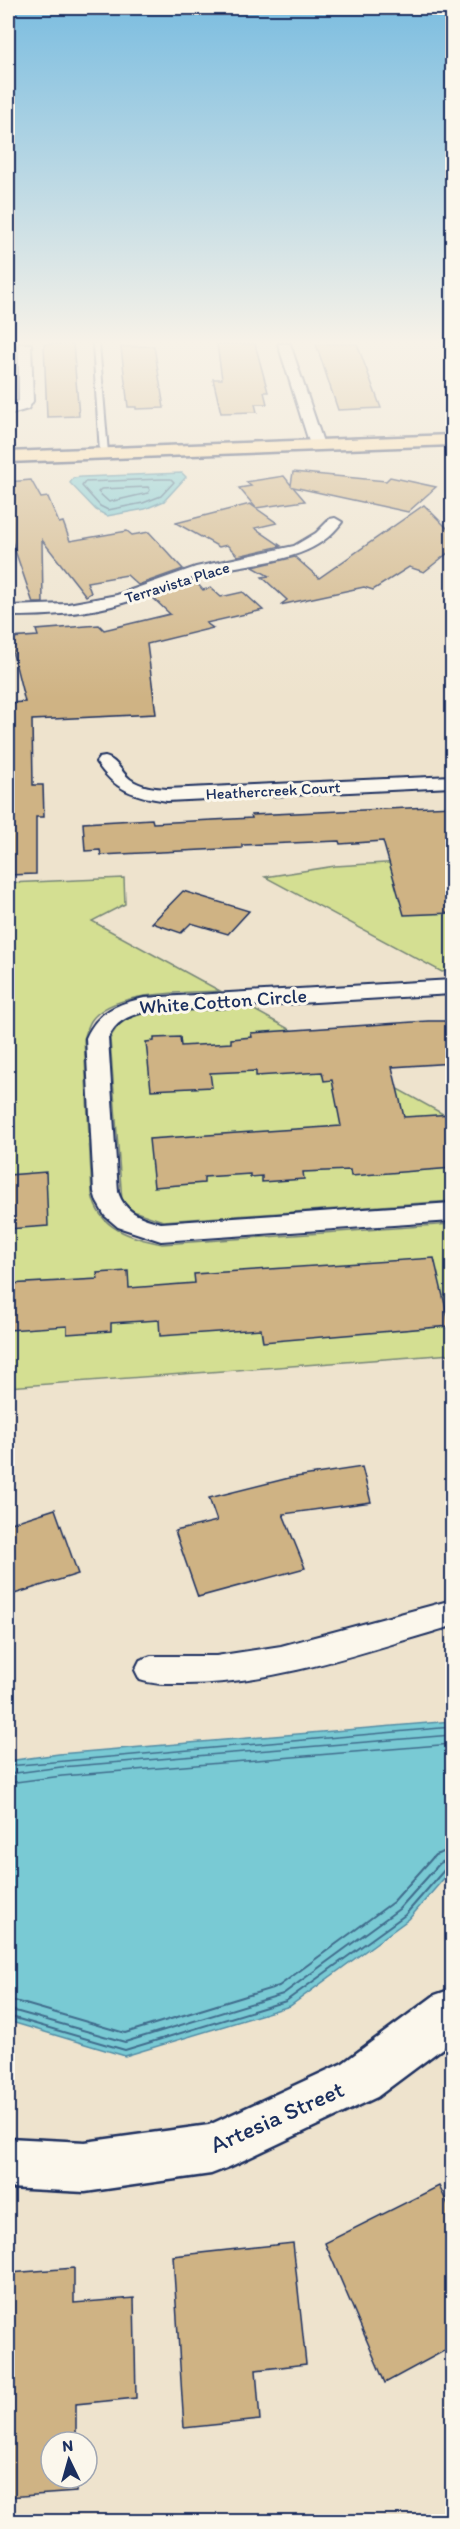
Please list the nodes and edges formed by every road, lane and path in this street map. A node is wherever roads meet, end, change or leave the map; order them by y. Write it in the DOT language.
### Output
graph roads {
  1 [pos="335,522"];
  2 [pos="8,611"];
  3 [pos="105,762"];
  4 [pos="453,782"];
  5 [pos="453,987"];
  6 [pos="453,1212"];
  7 [pos="453,1613"];
  8 [pos="151,1670"];
  9 [pos="453,2012"];
  10 [pos="8,2163"];
  1 -- 2 [label="street, Terravista Place"];
  3 -- 4 [label="street, Heathercreek Court"];
  5 -- 6 [label="street, White Cotton Circle"];
  7 -- 8 [label="street"];
  9 -- 10 [label="street, Artesia Street"];
}
